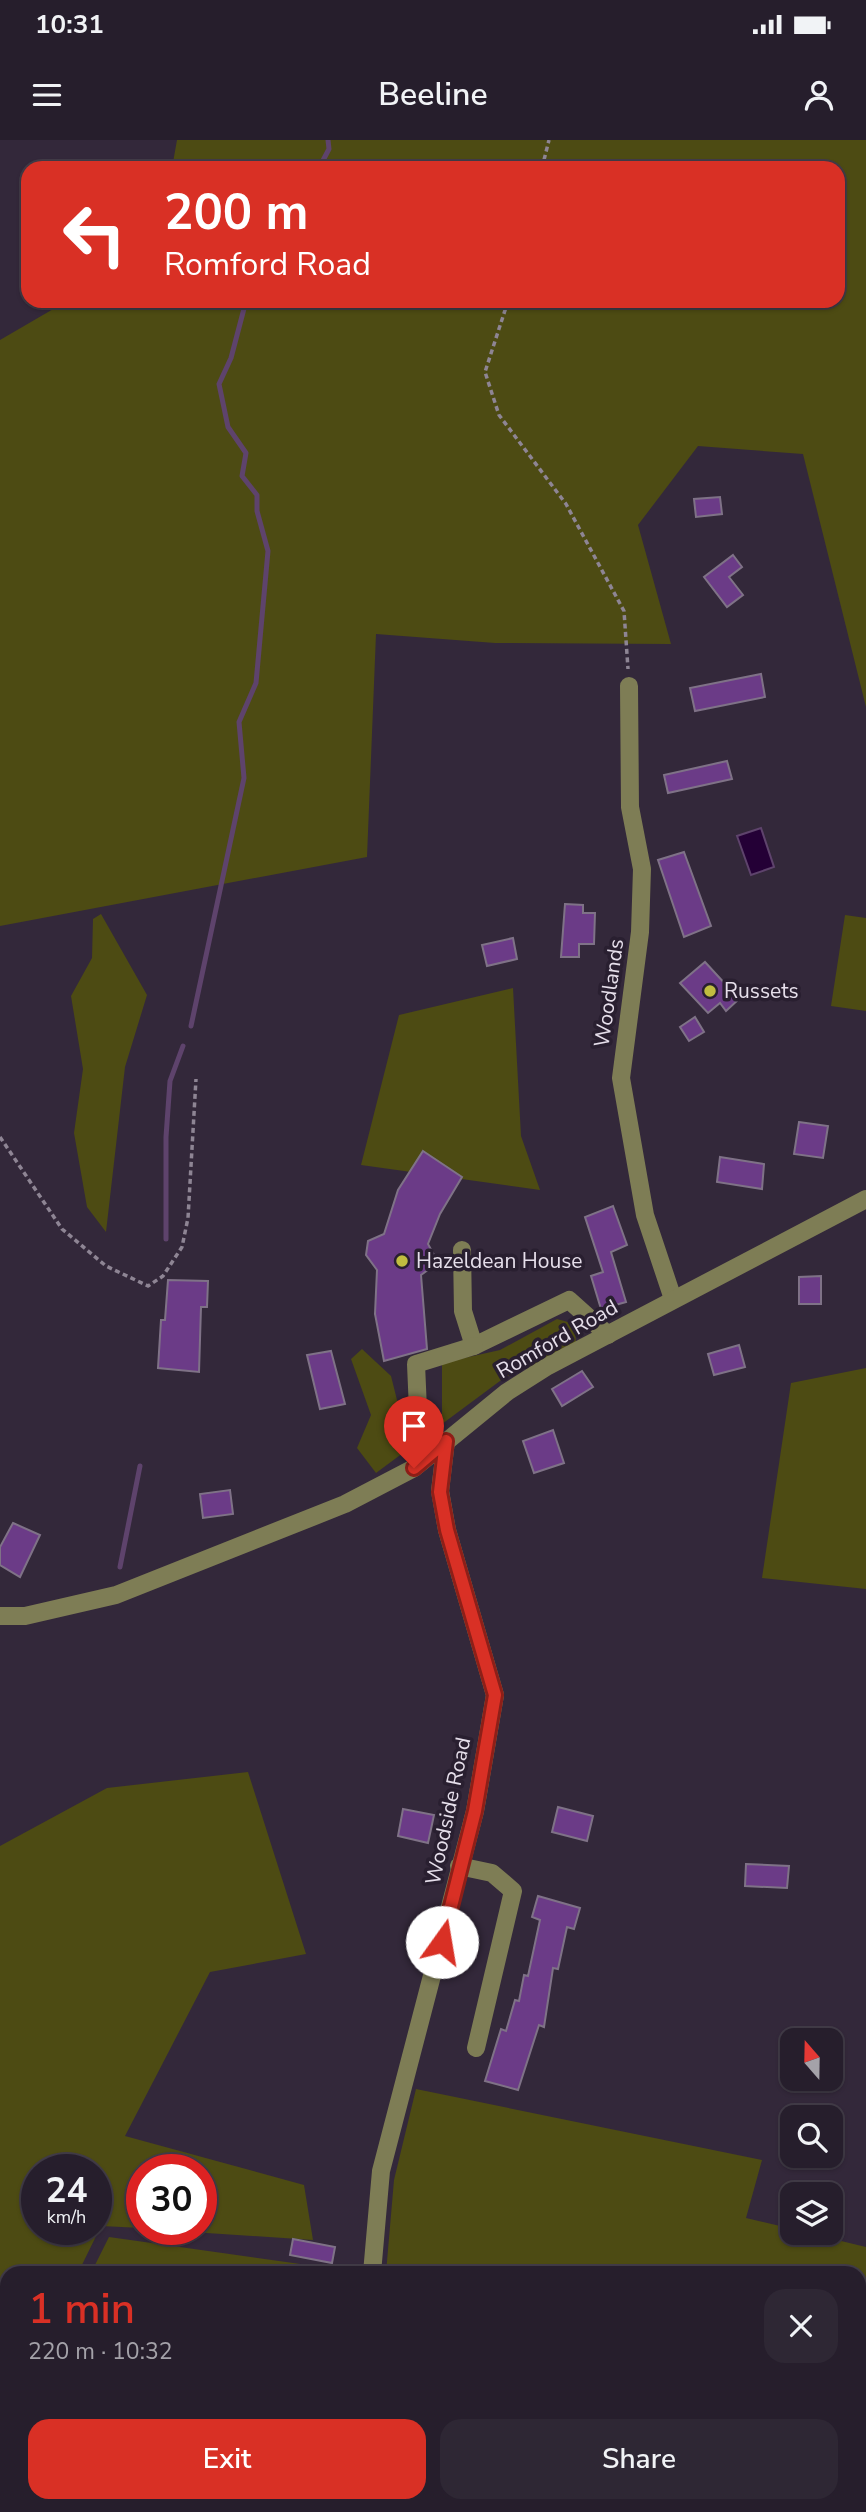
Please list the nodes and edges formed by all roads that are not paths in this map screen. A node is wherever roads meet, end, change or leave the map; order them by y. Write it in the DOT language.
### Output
graph roads {
  1 [pos="629,686"];
  2 [pos="866,1199"];
  3 [pos="462,1250"];
  4 [pos="673,1299"];
  5 [pos="608,1335"];
  6 [pos="474,1346"];
  7 [pos="418,1410"];
  8 [pos="446,1441"];
  9 [pos="0,1616"];
  10 [pos="460,1866"];
  11 [pos="476,2048"];
  12 [pos="373,2266"];
  1 -- 4 [label="street, Woodlands"];
  2 -- 4 [label="street, Romford Road"];
  3 -- 6 [label="street"];
  4 -- 5 [label="street, Romford Road"];
  5 -- 6 [label="street"];
  5 -- 8 [label="street, Romford Road"];
  6 -- 7 [label="street"];
  8 -- 9 [label="street, Romford Road"];
  8 -- 10 [label="street, Woodside Road"];
  10 -- 11 [label="street"];
  10 -- 12 [label="street, Woodside Road"];
}
